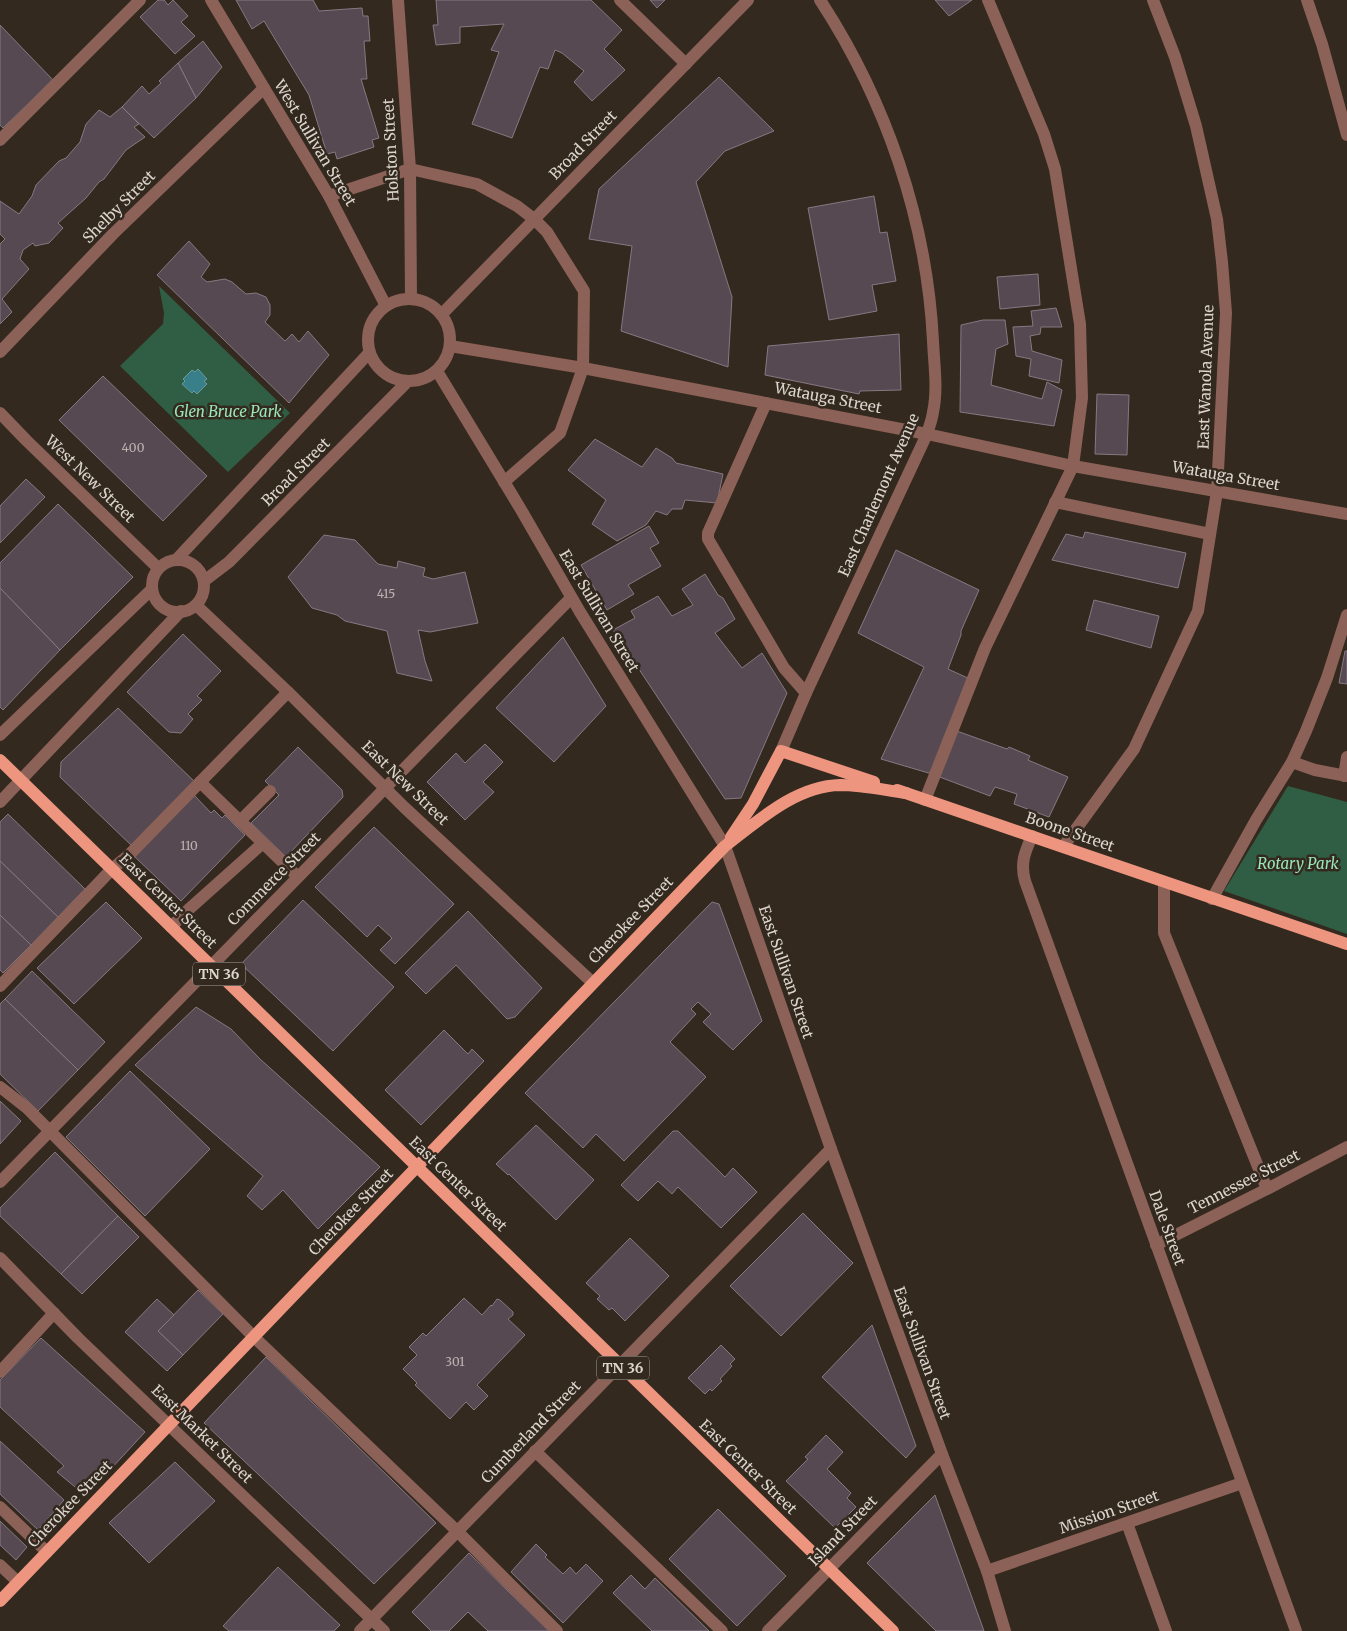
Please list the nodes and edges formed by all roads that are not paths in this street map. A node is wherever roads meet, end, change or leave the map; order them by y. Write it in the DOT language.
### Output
graph roads {
  1 [pos="140,0"];
  2 [pos="211,0"];
  3 [pos="398,0"];
  4 [pos="620,0"];
  5 [pos="748,0"];
  6 [pos="820,0"];
  7 [pos="988,0"];
  8 [pos="1152,0"];
  9 [pos="1307,0"];
  10 [pos="686,64"];
  11 [pos="264,88"];
  12 [pos="1347,135"];
  13 [pos="0,140"];
  14 [pos="410,169"];
  15 [pos="329,196"];
  16 [pos="534,219"];
  17 [pos="411,299"];
  18 [pos="386,306"];
  19 [pos="442,314"];
  20 [pos="450,346"];
  21 [pos="0,352"];
  22 [pos="369,353"];
  23 [pos="583,368"];
  24 [pos="437,371"];
  25 [pos="407,382"];
  26 [pos="766,403"];
  27 [pos="0,413"];
  28 [pos="927,434"];
  29 [pos="1073,466"];
  30 [pos="504,482"];
  31 [pos="1217,491"];
  32 [pos="1055,502"];
  33 [pos="1347,514"];
  34 [pos="1210,534"];
  35 [pos="176,560"];
  36 [pos="158,568"];
  37 [pos="204,581"];
  38 [pos="152,589"];
  39 [pos="571,598"];
  40 [pos="196,605"];
  41 [pos="181,611"];
  42 [pos="1347,615"];
  43 [pos="288,692"];
  44 [pos="806,692"];
  45 [pos="0,735"];
  46 [pos="781,751"];
  47 [pos="1347,757"];
  48 [pos="0,760"];
  49 [pos="1292,762"];
  50 [pos="1345,776"];
  51 [pos="21,781"];
  52 [pos="200,782"];
  53 [pos="385,788"];
  54 [pos="270,791"];
  55 [pos="906,793"];
  56 [pos="925,800"];
  57 [pos="0,802"];
  58 [pos="240,821"];
  59 [pos="1032,836"];
  60 [pos="263,843"];
  61 [pos="725,846"];
  62 [pos="1063,847"];
  63 [pos="112,870"];
  64 [pos="298,877"];
  65 [pos="1164,883"];
  66 [pos="1212,899"];
  67 [pos="171,927"];
  68 [pos="1347,944"];
  69 [pos="211,966"];
  70 [pos="593,983"];
  71 [pos="0,986"];
  72 [pos="0,1087"];
  73 [pos="50,1131"];
  74 [pos="1347,1147"];
  75 [pos="831,1149"];
  76 [pos="417,1167"];
  77 [pos="0,1182"];
  78 [pos="1267,1189"];
  79 [pos="1156,1245"];
  80 [pos="0,1258"];
  81 [pos="54,1313"];
  82 [pos="254,1337"];
  83 [pos="620,1365"];
  84 [pos="0,1372"];
  85 [pos="168,1426"];
  86 [pos="536,1451"];
  87 [pos="942,1454"];
  88 [pos="1242,1483"];
  89 [pos="0,1507"];
  90 [pos="1127,1523"];
  91 [pos="457,1531"];
  92 [pos="47,1552"];
  93 [pos="0,1565"];
  94 [pos="829,1569"];
  95 [pos="988,1571"];
  96 [pos="18,1582"];
  97 [pos="0,1601"];
  98 [pos="372,1619"];
  99 [pos="360,1631"];
  100 [pos="384,1631"];
  101 [pos="557,1631"];
  102 [pos="722,1631"];
  103 [pos="768,1631"];
  104 [pos="893,1631"];
  105 [pos="1004,1631"];
  106 [pos="1166,1631"];
  107 [pos="1296,1631"];
  1 -- 13 [label="street"];
  2 -- 11 [label="street, West Sullivan Street"];
  3 -- 14 [label="street, Holston Street"];
  4 -- 10 [label="street"];
  5 -- 10 [label="street, Broad Street"];
  6 -- 28 [label="street, East Charlemont Avenue"];
  7 -- 29 [label="street"];
  8 -- 31 [label="street, East Wanola Avenue"];
  9 -- 12 [label="street"];
  10 -- 16 [label="street, Broad Street"];
  11 -- 15 [label="street, West Sullivan Street"];
  11 -- 21 [label="street, Shelby Street"];
  14 -- 15 [label="street"];
  14 -- 16 [label="street"];
  14 -- 17 [label="street, Holston Street"];
  15 -- 18 [label="street, West Sullivan Street"];
  16 -- 19 [label="street, Broad Street"];
  16 -- 23 [label="street"];
  17 -- 18 [label="street"];
  17 -- 19 [label="street"];
  18 -- 22 [label="street"];
  19 -- 20 [label="street"];
  20 -- 23 [label="street, Watauga Street"];
  20 -- 24 [label="street"];
  22 -- 25 [label="street"];
  22 -- 35 [label="street, Broad Street"];
  23 -- 26 [label="street, Watauga Street"];
  23 -- 30 [label="street"];
  24 -- 25 [label="street"];
  24 -- 30 [label="street, East Sullivan Street"];
  25 -- 37 [label="street, Broad Street"];
  26 -- 28 [label="street, Watauga Street"];
  26 -- 44 [label="street"];
  27 -- 36 [label="street, West New Street"];
  28 -- 29 [label="street, Watauga Street"];
  28 -- 44 [label="street, East Charlemont Avenue"];
  29 -- 31 [label="street, Watauga Street"];
  29 -- 32 [label="street"];
  30 -- 39 [label="street, East Sullivan Street"];
  31 -- 33 [label="street, Watauga Street"];
  31 -- 34 [label="street, East Wanola Avenue"];
  32 -- 34 [label="street"];
  32 -- 56 [label="street"];
  34 -- 62 [label="street, East Wanola Avenue"];
  35 -- 36 [label="street"];
  35 -- 37 [label="street"];
  36 -- 38 [label="street"];
  37 -- 40 [label="street"];
  38 -- 41 [label="street"];
  38 -- 45 [label="street"];
  39 -- 53 [label="street, Commerce Street"];
  39 -- 61 [label="street, East Sullivan Street"];
  40 -- 41 [label="street"];
  40 -- 43 [label="street, East New Street"];
  41 -- 51 [label="street"];
  42 -- 49 [label="street"];
  43 -- 52 [label="street"];
  43 -- 53 [label="street, East New Street"];
  44 -- 46 [label="street, East Charlemont Avenue"];
  46 -- 55 [label="main road, Boone Street"];
  46 -- 61 [label="main road, East Charlemont Avenue"];
  47 -- 50 [label="street"];
  48 -- 51 [label="main road, East Center Street / TN 36"];
  49 -- 50 [label="street"];
  49 -- 66 [label="street"];
  51 -- 57 [label="street"];
  51 -- 63 [label="main road, East Center Street / TN 36"];
  52 -- 58 [label="street"];
  52 -- 63 [label="street"];
  53 -- 64 [label="street, Commerce Street"];
  53 -- 70 [label="street, East New Street"];
  54 -- 58 [label="street"];
  55 -- 56 [label="main road, Boone Street"];
  55 -- 61 [label="main road"];
  56 -- 59 [label="main road, Boone Street"];
  58 -- 60 [label="street"];
  59 -- 62 [label="main road, Boone Street"];
  59 -- 79 [label="street, Dale Street"];
  60 -- 64 [label="street"];
  60 -- 67 [label="street"];
  61 -- 70 [label="main road, Cherokee Street"];
  61 -- 75 [label="street, East Sullivan Street"];
  62 -- 65 [label="main road, Boone Street"];
  63 -- 67 [label="main road, East Center Street / TN 36"];
  63 -- 71 [label="street"];
  64 -- 69 [label="street, Commerce Street"];
  65 -- 66 [label="main road, Boone Street"];
  65 -- 78 [label="street"];
  66 -- 68 [label="main road, Boone Street"];
  67 -- 69 [label="main road, East Center Street / TN 36"];
  69 -- 73 [label="street, Commerce Street"];
  69 -- 76 [label="main road, East Center Street / TN 36"];
  70 -- 76 [label="main road, Cherokee Street"];
  72 -- 73 [label="street"];
  73 -- 77 [label="street, Commerce Street"];
  73 -- 82 [label="street"];
  74 -- 78 [label="street, Tennessee Street"];
  75 -- 83 [label="street, Cumberland Street"];
  75 -- 87 [label="street, East Sullivan Street"];
  76 -- 82 [label="main road, Cherokee Street"];
  76 -- 83 [label="main road, East Center Street / TN 36"];
  78 -- 79 [label="street, Tennessee Street"];
  79 -- 88 [label="street, Dale Street"];
  80 -- 81 [label="street, East Market Street"];
  81 -- 84 [label="street"];
  81 -- 85 [label="street, East Market Street"];
  82 -- 85 [label="main road, Cherokee Street"];
  82 -- 91 [label="street"];
  83 -- 86 [label="street, Cumberland Street"];
  83 -- 94 [label="main road, East Center Street / TN 36"];
  85 -- 92 [label="main road, Cherokee Street"];
  85 -- 98 [label="street, East Market Street"];
  86 -- 91 [label="street, Cumberland Street"];
  86 -- 102 [label="street"];
  87 -- 94 [label="street, Island Street"];
  87 -- 95 [label="street, East Sullivan Street"];
  88 -- 90 [label="street, Mission Street"];
  88 -- 107 [label="street, Dale Street"];
  89 -- 92 [label="street"];
  90 -- 95 [label="street, Mission Street"];
  90 -- 106 [label="street"];
  91 -- 98 [label="street, Cumberland Street"];
  91 -- 101 [label="street"];
  92 -- 96 [label="main road, Cherokee Street"];
  93 -- 96 [label="street"];
  94 -- 103 [label="street, Island Street"];
  94 -- 104 [label="main road, East Center Street / TN 36"];
  95 -- 105 [label="street, East Sullivan Street"];
  96 -- 97 [label="main road, Cherokee Street"];
  98 -- 99 [label="street, Cumberland Street"];
  98 -- 100 [label="street, East Market Street"];
}
